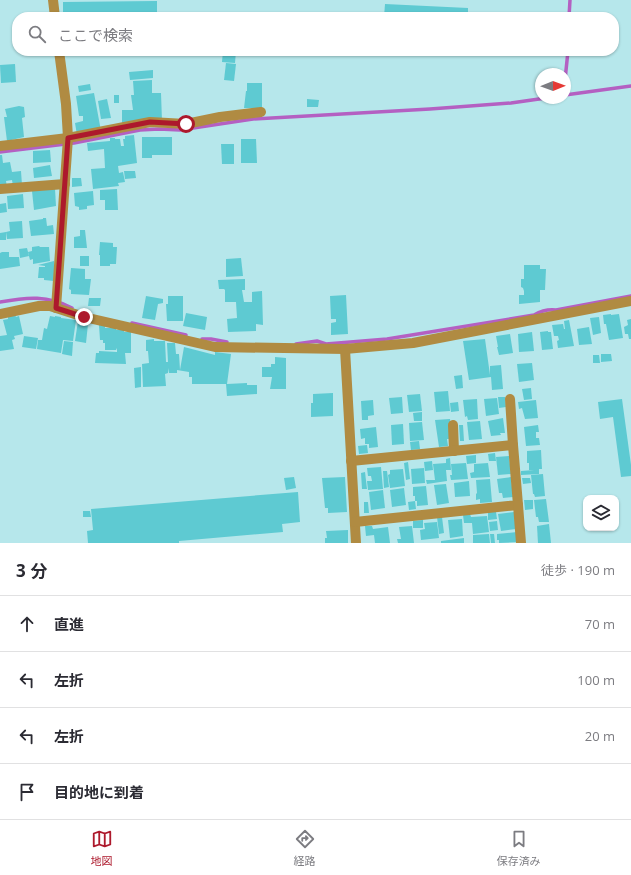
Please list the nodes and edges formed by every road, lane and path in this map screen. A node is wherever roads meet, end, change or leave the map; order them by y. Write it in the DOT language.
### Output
graph roads {
  1 [pos="53,0"];
  2 [pos="54,12"];
  3 [pos="60,56"];
  4 [pos="261,112"];
  5 [pos="68,142"];
  6 [pos="0,146"];
  7 [pos="66,184"];
  8 [pos="0,189"];
  9 [pos="631,301"];
  10 [pos="56,303"];
  11 [pos="0,314"];
  12 [pos="345,349"];
  13 [pos="510,399"];
  14 [pos="453,425"];
  15 [pos="513,445"];
  16 [pos="454,451"];
  17 [pos="351,461"];
  18 [pos="518,505"];
  19 [pos="354,522"];
  20 [pos="356,543"];
  21 [pos="521,543"];
  1 -- 2 [label="street"];
  3 -- 5 [label="street"];
  4 -- 5 [label="street"];
  5 -- 6 [label="street"];
  5 -- 7 [label="street"];
  7 -- 8 [label="street"];
  7 -- 10 [label="street"];
  9 -- 12 [label="street"];
  10 -- 11 [label="street"];
  10 -- 12 [label="street"];
  12 -- 17 [label="street"];
  13 -- 15 [label="street"];
  14 -- 16 [label="street"];
  15 -- 16 [label="street"];
  15 -- 18 [label="street"];
  16 -- 17 [label="street"];
  17 -- 19 [label="street"];
  18 -- 19 [label="street"];
  18 -- 21 [label="street"];
  19 -- 20 [label="street"];
}
